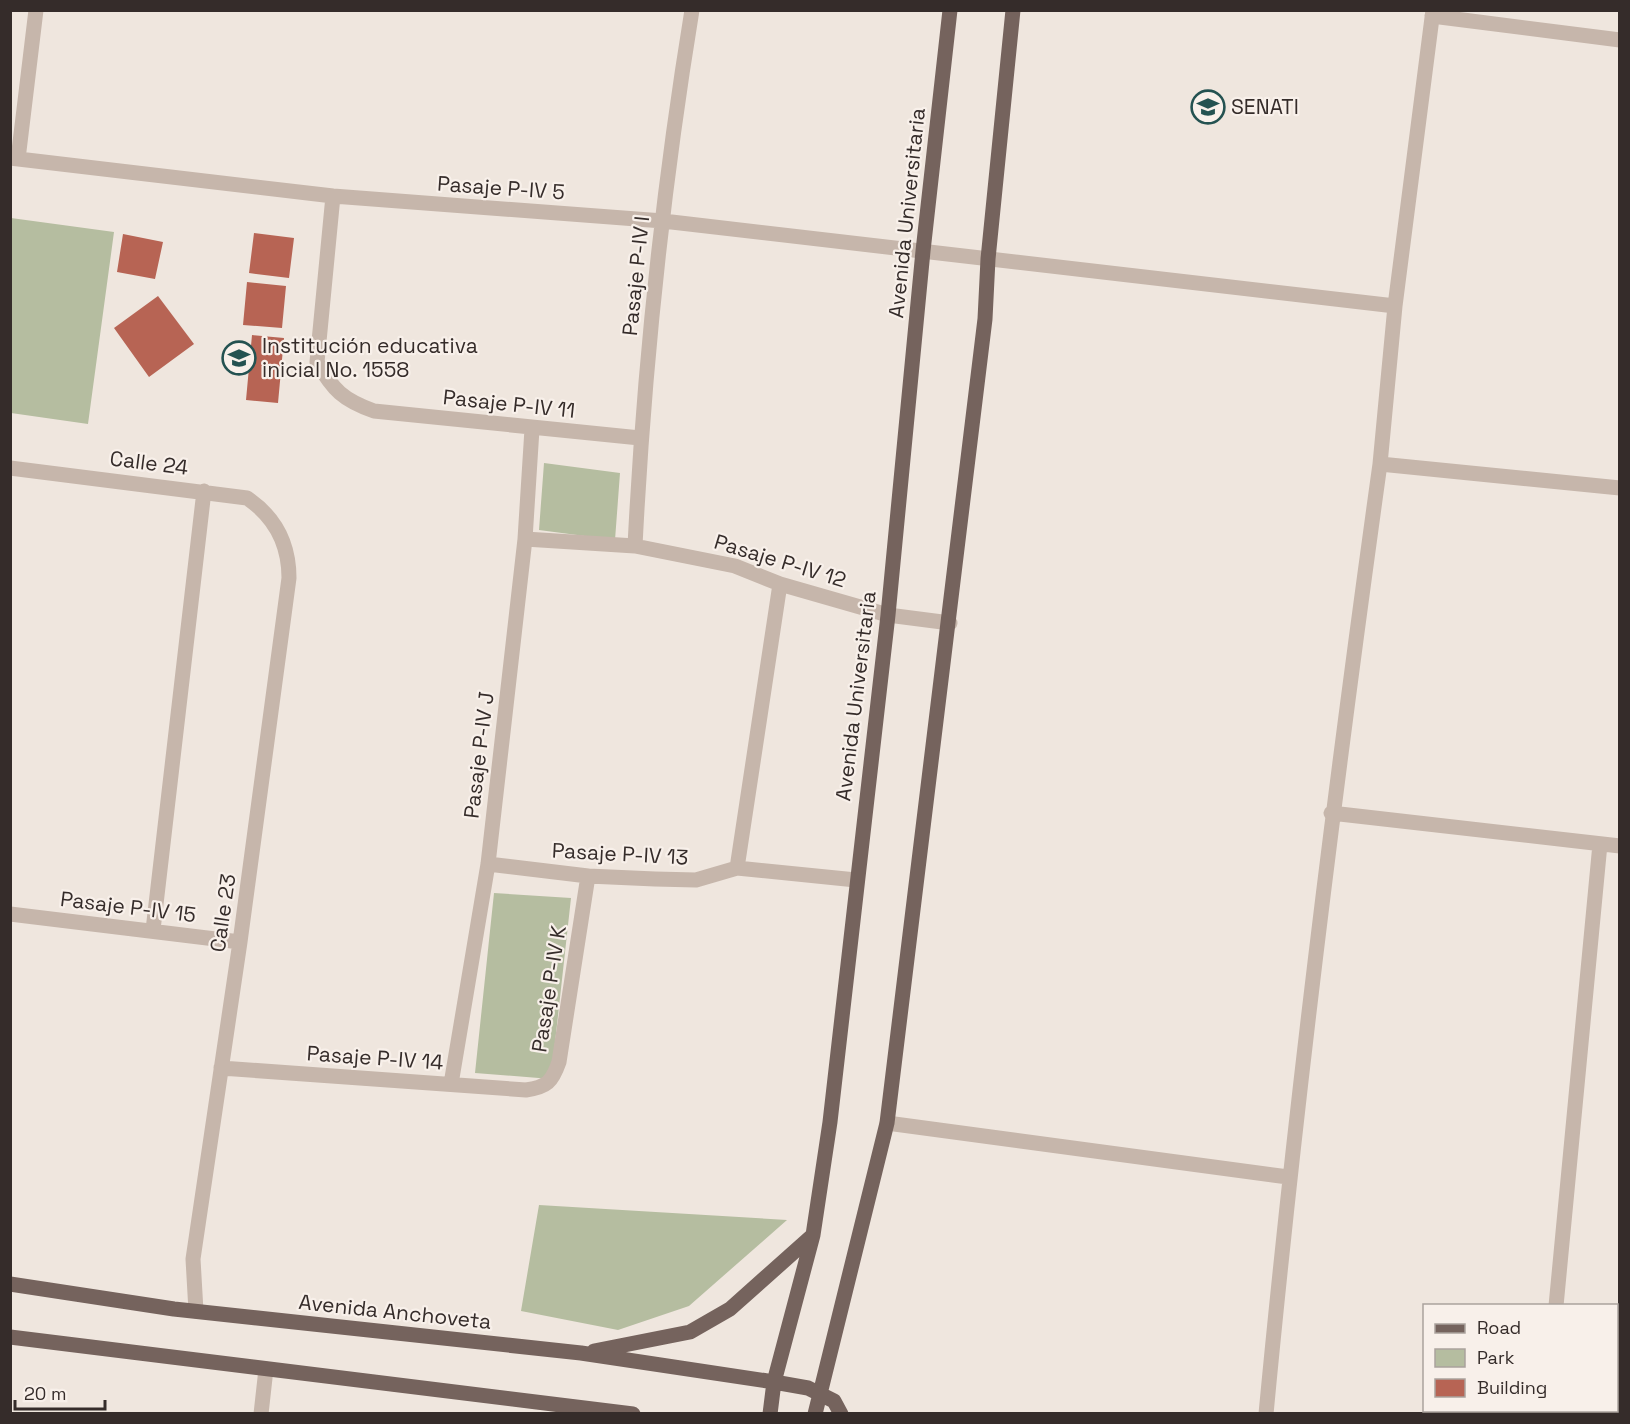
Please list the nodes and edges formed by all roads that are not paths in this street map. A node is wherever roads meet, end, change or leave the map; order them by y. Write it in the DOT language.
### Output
graph roads {
  1 [pos="36,10"];
  2 [pos="950,10"];
  3 [pos="1013,10"];
  4 [pos="688,11"];
  5 [pos="1432,13"];
  6 [pos="1620,40"];
  7 [pos="14,158"];
  8 [pos="333,196"];
  9 [pos="663,221"];
  10 [pos="923,251"];
  11 [pos="988,259"];
  12 [pos="1395,306"];
  13 [pos="532,429"];
  14 [pos="640,438"];
  15 [pos="1380,464"];
  16 [pos="10,468"];
  17 [pos="1620,488"];
  18 [pos="204,491"];
  19 [pos="273,522"];
  20 [pos="525,539"];
  21 [pos="635,546"];
  22 [pos="780,584"];
  23 [pos="888,615"];
  24 [pos="950,623"];
  25 [pos="1331,813"];
  26 [pos="1600,843"];
  27 [pos="1620,846"];
  28 [pos="488,864"];
  29 [pos="737,868"];
  30 [pos="588,876"];
  31 [pos="856,880"];
  32 [pos="10,914"];
  33 [pos="153,930"];
  34 [pos="240,942"];
  35 [pos="221,1068"];
  36 [pos="451,1084"];
  37 [pos="526,1090"];
  38 [pos="887,1122"];
  39 [pos="1288,1177"];
  40 [pos="813,1235"];
  41 [pos="10,1284"];
  42 [pos="1556,1304"];
  43 [pos="196,1311"];
  44 [pos="10,1337"];
  45 [pos="581,1353"];
  46 [pos="266,1369"];
  47 [pos="774,1382"];
  48 [pos="820,1394"];
  49 [pos="261,1413"];
  50 [pos="613,1413"];
  51 [pos="633,1413"];
  52 [pos="770,1413"];
  53 [pos="815,1413"];
  54 [pos="841,1413"];
  55 [pos="1266,1413"];
  1 -- 7 [label="street"];
  2 -- 10 [label="main road, Avenida Universitaria"];
  3 -- 11 [label="main road"];
  4 -- 9 [label="street, Pasaje P-IV I"];
  5 -- 6 [label="street"];
  5 -- 12 [label="street"];
  7 -- 8 [label="street, Pasaje P-IV 5"];
  8 -- 9 [label="street, Pasaje P-IV 5"];
  8 -- 13 [label="street, Pasaje P-IV 11"];
  9 -- 10 [label="street, Pasaje P-IV 5"];
  9 -- 14 [label="street, Pasaje P-IV I"];
  10 -- 11 [label="street, Pasaje P-IV 5"];
  10 -- 23 [label="main road, Avenida Universitaria"];
  11 -- 12 [label="street, Pasaje P-IV 5"];
  11 -- 24 [label="main road"];
  12 -- 15 [label="street"];
  13 -- 14 [label="street, Pasaje P-IV 11"];
  13 -- 20 [label="street, Pasaje P-IV J"];
  14 -- 21 [label="street, Pasaje P-IV I"];
  15 -- 17 [label="street"];
  15 -- 25 [label="street"];
  16 -- 18 [label="street, Calle 24"];
  18 -- 19 [label="street, Calle 24"];
  18 -- 33 [label="street"];
  19 -- 34 [label="street, Calle 23"];
  20 -- 21 [label="street, Pasaje P-IV 12"];
  20 -- 28 [label="street, Pasaje P-IV J"];
  21 -- 22 [label="street, Pasaje P-IV 12"];
  22 -- 23 [label="street, Pasaje P-IV 12"];
  22 -- 29 [label="street"];
  23 -- 24 [label="street, Pasaje P-IV 12"];
  23 -- 31 [label="main road, Avenida Universitaria"];
  24 -- 38 [label="main road"];
  25 -- 26 [label="street"];
  25 -- 39 [label="street"];
  26 -- 27 [label="street"];
  26 -- 42 [label="street"];
  28 -- 30 [label="street, Pasaje P-IV 13"];
  28 -- 36 [label="street, Pasaje P-IV J"];
  29 -- 30 [label="street, Pasaje P-IV 13"];
  29 -- 31 [label="street, Pasaje P-IV 13"];
  30 -- 37 [label="street, Pasaje P-IV K"];
  31 -- 40 [label="main road, Avenida Universitaria"];
  32 -- 33 [label="street, Pasaje P-IV 15"];
  33 -- 34 [label="street, Pasaje P-IV 15"];
  34 -- 35 [label="street, Calle 23"];
  35 -- 36 [label="street, Pasaje P-IV 14"];
  35 -- 43 [label="street, Calle 23"];
  36 -- 37 [label="street, Pasaje P-IV 14"];
  38 -- 39 [label="street"];
  38 -- 48 [label="main road"];
  39 -- 55 [label="street"];
  40 -- 45 [label="main road"];
  40 -- 47 [label="main road, Avenida Universitaria"];
  41 -- 43 [label="main road, Avenida Anchoveta"];
  43 -- 45 [label="main road, Avenida Anchoveta"];
  44 -- 46 [label="main road"];
  45 -- 47 [label="main road, Avenida Anchoveta"];
  46 -- 49 [label="street"];
  46 -- 50 [label="main road"];
  47 -- 48 [label="main road, Avenida Anchoveta"];
  47 -- 52 [label="main road"];
  48 -- 53 [label="main road"];
  48 -- 54 [label="main road, Avenida Anchoveta"];
  50 -- 51 [label="main road"];
}
